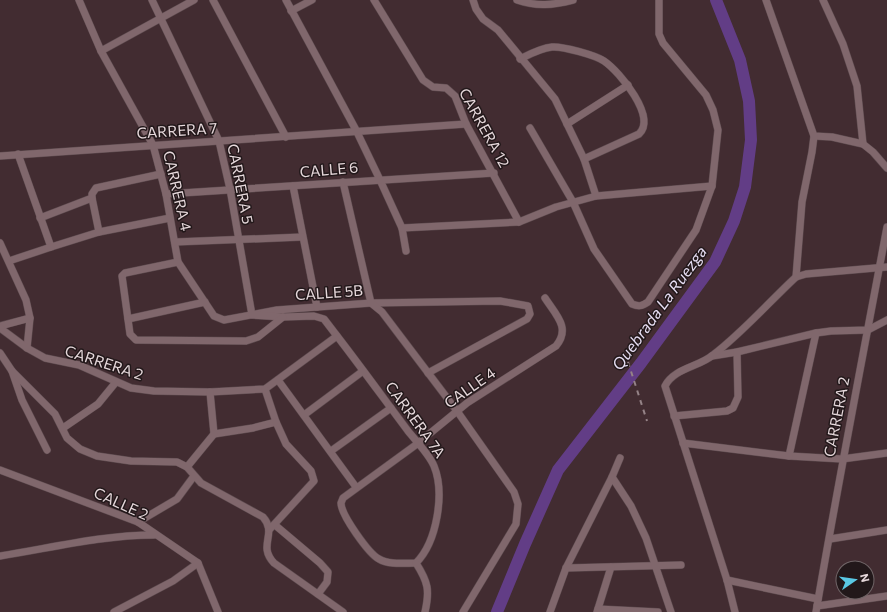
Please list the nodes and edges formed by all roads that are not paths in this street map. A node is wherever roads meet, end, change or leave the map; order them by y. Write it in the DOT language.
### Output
graph roads {
  1 [pos="79,0"];
  2 [pos="152,0"];
  3 [pos="194,0"];
  4 [pos="212,0"];
  5 [pos="286,0"];
  6 [pos="312,0"];
  7 [pos="374,0"];
  8 [pos="473,0"];
  9 [pos="519,0"];
  10 [pos="573,0"];
  11 [pos="659,0"];
  12 [pos="766,0"];
  13 [pos="823,0"];
  14 [pos="291,11"];
  15 [pos="160,18"];
  16 [pos="102,51"];
  17 [pos="520,59"];
  18 [pos="628,85"];
  19 [pos="466,124"];
  20 [pos="567,124"];
  21 [pos="530,128"];
  22 [pos="356,130"];
  23 [pos="814,136"];
  24 [pos="286,137"];
  25 [pos="219,141"];
  26 [pos="863,144"];
  27 [pos="153,145"];
  28 [pos="18,154"];
  29 [pos="0,156"];
  30 [pos="584,159"];
  31 [pos="887,168"];
  32 [pos="494,173"];
  33 [pos="161,174"];
  34 [pos="380,180"];
  35 [pos="343,182"];
  36 [pos="293,186"];
  37 [pos="712,186"];
  38 [pos="230,189"];
  39 [pos="166,194"];
  40 [pos="596,196"];
  41 [pos="92,198"];
  42 [pos="573,202"];
  43 [pos="40,218"];
  44 [pos="170,218"];
  45 [pos="519,222"];
  46 [pos="887,227"];
  47 [pos="402,228"];
  48 [pos="99,232"];
  49 [pos="302,237"];
  50 [pos="237,239"];
  51 [pos="0,242"];
  52 [pos="175,242"];
  53 [pos="51,247"];
  54 [pos="406,251"];
  55 [pos="9,261"];
  56 [pos="178,262"];
  57 [pos="883,267"];
  58 [pos="796,277"];
  59 [pos="544,298"];
  60 [pos="205,302"];
  61 [pos="371,303"];
  62 [pos="317,307"];
  63 [pos="252,315"];
  64 [pos="283,317"];
  65 [pos="30,318"];
  66 [pos="128,319"];
  67 [pos="887,320"];
  68 [pos="0,327"];
  69 [pos="868,330"];
  70 [pos="816,333"];
  71 [pos="337,336"];
  72 [pos="27,348"];
  73 [pos="737,352"];
  74 [pos="0,353"];
  75 [pos="712,356"];
  76 [pos="12,371"];
  77 [pos="363,371"];
  78 [pos="428,373"];
  79 [pos="278,380"];
  80 [pos="116,382"];
  81 [pos="265,389"];
  82 [pos="210,392"];
  83 [pos="391,408"];
  84 [pos="457,411"];
  85 [pos="304,415"];
  86 [pos="674,416"];
  87 [pos="276,422"];
  88 [pos="63,428"];
  89 [pos="214,434"];
  90 [pos="683,443"];
  91 [pos="417,444"];
  92 [pos="47,450"];
  93 [pos="331,451"];
  94 [pos="887,453"];
  95 [pos="789,456"];
  96 [pos="620,458"];
  97 [pos="842,459"];
  98 [pos="187,467"];
  99 [pos="0,470"];
  100 [pos="194,476"];
  101 [pos="612,477"];
  102 [pos="356,487"];
  103 [pos="138,522"];
  104 [pos="272,528"];
  105 [pos="887,530"];
  106 [pos="154,535"];
  107 [pos="830,539"];
  108 [pos="0,556"];
  109 [pos="198,563"];
  110 [pos="416,563"];
  111 [pos="656,565"];
  112 [pos="681,565"];
  113 [pos="611,567"];
  114 [pos="566,568"];
  115 [pos="727,580"];
  116 [pos="318,594"];
  117 [pos="887,596"];
  118 [pos="817,606"];
  119 [pos="598,611"];
  120 [pos="114,612"];
  121 [pos="218,612"];
  122 [pos="343,612"];
  123 [pos="425,612"];
  124 [pos="463,612"];
  125 [pos="550,612"];
  126 [pos="658,612"];
  127 [pos="671,612"];
  128 [pos="735,612"];
  1 -- 16 [label="street, CARRERA 4"];
  2 -- 15 [label="street, CARRERA 5"];
  3 -- 15 [label="street"];
  4 -- 24 [label="street"];
  5 -- 14 [label="street"];
  6 -- 14 [label="street"];
  7 -- 19 [label="street, CARRERA 12"];
  8 -- 17 [label="street"];
  9 -- 10 [label="street"];
  11 -- 37 [label="street"];
  12 -- 23 [label="street"];
  13 -- 26 [label="street"];
  14 -- 22 [label="street"];
  15 -- 16 [label="street"];
  15 -- 25 [label="street, CARRERA 5"];
  16 -- 27 [label="street, CARRERA 4"];
  17 -- 18 [label="street"];
  17 -- 20 [label="street"];
  18 -- 20 [label="street"];
  18 -- 30 [label="street"];
  19 -- 22 [label="street, CARRERA 7"];
  19 -- 32 [label="street, CARRERA 12"];
  20 -- 30 [label="street"];
  21 -- 42 [label="street"];
  22 -- 24 [label="street, CARRERA 7"];
  22 -- 34 [label="street"];
  23 -- 26 [label="street"];
  23 -- 58 [label="street"];
  24 -- 25 [label="street, CARRERA 7"];
  25 -- 27 [label="street, CARRERA 7"];
  25 -- 38 [label="street, CARRERA 5"];
  26 -- 31 [label="street"];
  27 -- 28 [label="street, CARRERA 7"];
  27 -- 33 [label="street, CARRERA 4"];
  28 -- 29 [label="street, CARRERA 7"];
  28 -- 43 [label="street"];
  30 -- 40 [label="street"];
  32 -- 34 [label="street, CALLE 6"];
  32 -- 45 [label="street, CARRERA 12"];
  33 -- 39 [label="street, CARRERA 4"];
  33 -- 41 [label="street"];
  34 -- 35 [label="street, CALLE 6"];
  34 -- 47 [label="street"];
  35 -- 36 [label="street, CALLE 6"];
  35 -- 61 [label="street"];
  36 -- 38 [label="street, CALLE 6"];
  36 -- 49 [label="street"];
  37 -- 40 [label="street"];
  37 -- 42 [label="street"];
  38 -- 39 [label="street, CALLE 6"];
  38 -- 50 [label="street, CARRERA 5"];
  39 -- 44 [label="street, CARRERA 4"];
  40 -- 42 [label="street"];
  41 -- 43 [label="street"];
  41 -- 48 [label="street"];
  42 -- 45 [label="street"];
  43 -- 53 [label="street"];
  44 -- 48 [label="street"];
  44 -- 52 [label="street, CARRERA 4"];
  45 -- 47 [label="street"];
  46 -- 57 [label="street, CARRERA 2"];
  47 -- 54 [label="street"];
  48 -- 53 [label="street"];
  49 -- 50 [label="street"];
  49 -- 62 [label="street"];
  50 -- 52 [label="street"];
  50 -- 63 [label="street, CARRERA 5"];
  51 -- 55 [label="street"];
  52 -- 56 [label="street, CARRERA 4"];
  53 -- 55 [label="street"];
  55 -- 65 [label="street"];
  56 -- 60 [label="street, CARRERA 4"];
  56 -- 66 [label="street"];
  57 -- 58 [label="street"];
  57 -- 69 [label="street, CARRERA 2"];
  58 -- 75 [label="street"];
  59 -- 84 [label="street, CALLE 4"];
  60 -- 63 [label="street, CALLE 5B"];
  60 -- 66 [label="street"];
  61 -- 62 [label="street, CALLE 5B"];
  61 -- 78 [label="street"];
  61 -- 78 [label="street, CALLE 5B"];
  62 -- 63 [label="street, CALLE 5B"];
  63 -- 64 [label="street, CARRERA 7A"];
  64 -- 66 [label="street"];
  64 -- 71 [label="street, CARRERA 7A"];
  65 -- 68 [label="street"];
  65 -- 72 [label="street"];
  67 -- 69 [label="street"];
  68 -- 72 [label="street, CARRERA 2"];
  69 -- 70 [label="street"];
  69 -- 97 [label="street, CARRERA 2"];
  70 -- 73 [label="street"];
  70 -- 95 [label="street"];
  71 -- 77 [label="street, CARRERA 7A"];
  71 -- 79 [label="street"];
  72 -- 80 [label="street, CARRERA 2"];
  73 -- 75 [label="street"];
  73 -- 86 [label="street"];
  74 -- 76 [label="street"];
  75 -- 86 [label="street"];
  76 -- 88 [label="street"];
  76 -- 92 [label="street"];
  77 -- 83 [label="street, CARRERA 7A"];
  77 -- 85 [label="street"];
  78 -- 84 [label="street"];
  79 -- 81 [label="street"];
  79 -- 85 [label="street"];
  80 -- 82 [label="street, CARRERA 2"];
  80 -- 88 [label="street"];
  81 -- 82 [label="street, CARRERA 2"];
  81 -- 87 [label="street"];
  82 -- 89 [label="street"];
  83 -- 91 [label="street, CARRERA 7A"];
  83 -- 93 [label="street"];
  84 -- 91 [label="street, CALLE 4"];
  84 -- 124 [label="street"];
  85 -- 93 [label="street"];
  86 -- 90 [label="street"];
  87 -- 89 [label="street"];
  87 -- 104 [label="street"];
  88 -- 98 [label="street"];
  89 -- 98 [label="street"];
  90 -- 95 [label="street"];
  90 -- 115 [label="street"];
  91 -- 102 [label="street, CALLE 4"];
  91 -- 110 [label="street, CARRERA 7A"];
  93 -- 102 [label="street"];
  94 -- 97 [label="street"];
  95 -- 97 [label="street"];
  96 -- 101 [label="street"];
  97 -- 107 [label="street, CARRERA 2"];
  98 -- 100 [label="street"];
  99 -- 103 [label="street, CALLE 2"];
  100 -- 103 [label="street"];
  100 -- 104 [label="street"];
  101 -- 111 [label="street"];
  101 -- 114 [label="street"];
  102 -- 110 [label="street"];
  103 -- 106 [label="street, CALLE 2"];
  104 -- 116 [label="street"];
  104 -- 116 [label="street"];
  105 -- 107 [label="street"];
  106 -- 108 [label="street"];
  106 -- 109 [label="street, CALLE 2"];
  107 -- 118 [label="street, CARRERA 2"];
  109 -- 120 [label="street"];
  109 -- 121 [label="street"];
  110 -- 123 [label="street"];
  111 -- 112 [label="street"];
  111 -- 113 [label="street"];
  111 -- 127 [label="street"];
  113 -- 114 [label="street"];
  113 -- 119 [label="street"];
  114 -- 125 [label="street"];
  115 -- 118 [label="street"];
  115 -- 128 [label="street"];
  116 -- 122 [label="street"];
  117 -- 118 [label="street"];
  119 -- 126 [label="street"];
}
